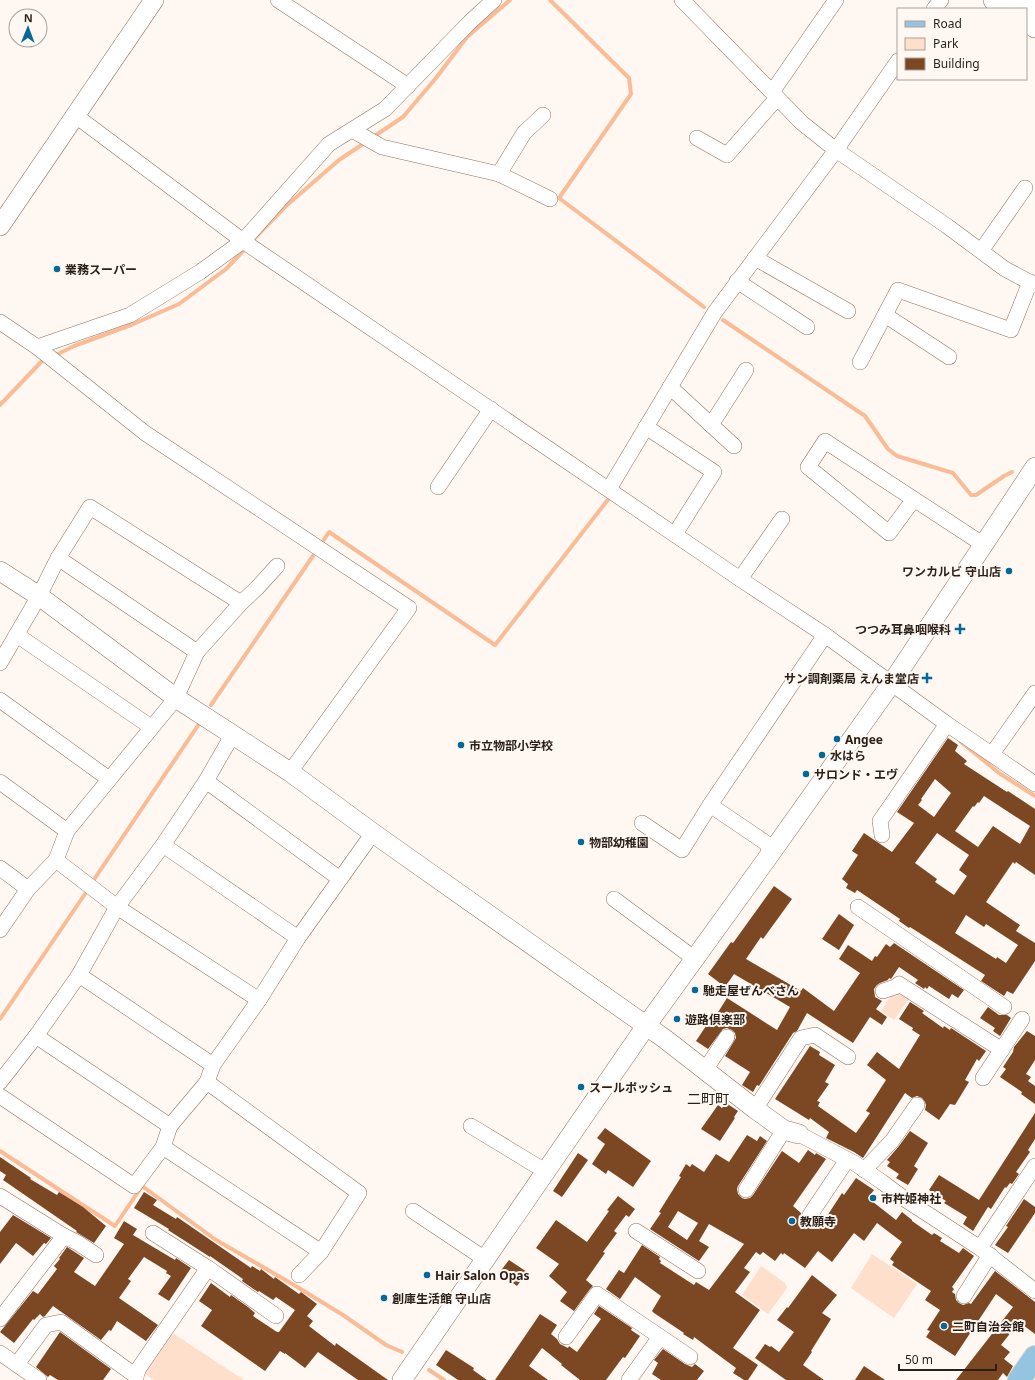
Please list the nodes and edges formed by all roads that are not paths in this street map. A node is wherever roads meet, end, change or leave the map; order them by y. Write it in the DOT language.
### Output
graph roads {
  1 [pos="154,0"];
  2 [pos="278,0"];
  3 [pos="494,0"];
  4 [pos="682,0"];
  5 [pos="836,0"];
  6 [pos="941,0"];
  7 [pos="994,0"];
  8 [pos="1023,0"];
  9 [pos="935,8"];
  10 [pos="1006,8"];
  11 [pos="1035,8"];
  12 [pos="897,62"];
  13 [pos="408,86"];
  14 [pos="775,95"];
  15 [pos="543,115"];
  16 [pos="76,116"];
  17 [pos="352,130"];
  18 [pos="697,138"];
  19 [pos="836,150"];
  20 [pos="499,174"];
  21 [pos="1025,188"];
  22 [pos="550,199"];
  23 [pos="0,226"];
  24 [pos="243,240"];
  25 [pos="981,251"];
  26 [pos="755,258"];
  27 [pos="737,282"];
  28 [pos="1032,283"];
  29 [pos="848,311"];
  30 [pos="885,315"];
  31 [pos="0,322"];
  32 [pos="807,327"];
  33 [pos="37,347"];
  34 [pos="948,357"];
  35 [pos="860,362"];
  36 [pos="746,370"];
  37 [pos="670,387"];
  38 [pos="491,409"];
  39 [pos="711,425"];
  40 [pos="646,427"];
  41 [pos="734,446"];
  42 [pos="1032,472"];
  43 [pos="438,487"];
  44 [pos="609,489"];
  45 [pos="914,499"];
  46 [pos="782,519"];
  47 [pos="675,534"];
  48 [pos="984,545"];
  49 [pos="58,558"];
  50 [pos="277,566"];
  51 [pos="0,571"];
  52 [pos="740,579"];
  53 [pos="39,596"];
  54 [pos="241,603"];
  55 [pos="17,635"];
  56 [pos="822,639"];
  57 [pos="197,652"];
  58 [pos="0,663"];
  59 [pos="891,684"];
  60 [pos="1035,693"];
  61 [pos="176,698"];
  62 [pos="0,700"];
  63 [pos="947,724"];
  64 [pos="151,727"];
  65 [pos="233,734"];
  66 [pos="992,754"];
  67 [pos="290,772"];
  68 [pos="109,778"];
  69 [pos="206,781"];
  70 [pos="0,782"];
  71 [pos="1035,784"];
  72 [pos="710,805"];
  73 [pos="642,823"];
  74 [pos="67,831"];
  75 [pos="373,833"];
  76 [pos="882,836"];
  77 [pos="163,845"];
  78 [pos="771,853"];
  79 [pos="56,860"];
  80 [pos="0,868"];
  81 [pos="340,878"];
  82 [pos="28,889"];
  83 [pos="614,899"];
  84 [pos="117,906"];
  85 [pos="858,907"];
  86 [pos="0,930"];
  87 [pos="298,938"];
  88 [pos="695,959"];
  89 [pos="79,975"];
  90 [pos="883,991"];
  91 [pos="259,1000"];
  92 [pos="1004,1008"];
  93 [pos="1022,1019"];
  94 [pos="646,1026"];
  95 [pos="36,1036"];
  96 [pos="727,1037"];
  97 [pos="1002,1050"];
  98 [pos="848,1057"];
  99 [pos="213,1064"];
  100 [pos="705,1070"];
  101 [pos="984,1078"];
  102 [pos="0,1082"];
  103 [pos="207,1082"];
  104 [pos="0,1096"];
  105 [pos="917,1105"];
  106 [pos="755,1109"];
  107 [pos="170,1126"];
  108 [pos="471,1126"];
  109 [pos="792,1132"];
  110 [pos="163,1147"];
  111 [pos="847,1160"];
  112 [pos="1035,1166"];
  113 [pos="864,1170"];
  114 [pos="545,1171"];
  115 [pos="746,1190"];
  116 [pos="2,1201"];
  117 [pos="413,1211"];
  118 [pos="810,1215"];
  119 [pos="636,1231"];
  120 [pos="153,1233"];
  121 [pos="64,1236"];
  122 [pos="321,1252"];
  123 [pos="985,1252"];
  124 [pos="96,1255"];
  125 [pos="485,1259"];
  126 [pos="208,1268"];
  127 [pos="698,1271"];
  128 [pos="299,1275"];
  129 [pos="1035,1291"];
  130 [pos="964,1296"];
  131 [pos="276,1316"];
  132 [pos="0,1319"];
  133 [pos="566,1337"];
  134 [pos="660,1337"];
  135 [pos="0,1353"];
  136 [pos="690,1357"];
  137 [pos="1035,1357"];
  138 [pos="17,1364"];
  139 [pos="136,1378"];
  140 [pos="39,1380"];
  141 [pos="402,1380"];
  142 [pos="629,1380"];
  143 [pos="1019,1380"];
  1 -- 16 [label="street"];
  2 -- 13 [label="street"];
  3 -- 13 [label="street"];
  4 -- 14 [label="street"];
  5 -- 14 [label="street"];
  6 -- 9 [label="street"];
  7 -- 10 [label="main road"];
  8 -- 11 [label="main road"];
  12 -- 19 [label="street"];
  13 -- 17 [label="street"];
  14 -- 18 [label="street"];
  14 -- 19 [label="street"];
  15 -- 20 [label="street"];
  16 -- 23 [label="street"];
  16 -- 24 [label="street"];
  17 -- 20 [label="street"];
  17 -- 24 [label="street"];
  19 -- 25 [label="street"];
  19 -- 26 [label="street"];
  20 -- 22 [label="street"];
  21 -- 25 [label="street"];
  24 -- 33 [label="street"];
  24 -- 38 [label="street"];
  25 -- 28 [label="street"];
  26 -- 27 [label="street"];
  26 -- 29 [label="street"];
  27 -- 32 [label="street"];
  27 -- 37 [label="street"];
  28 -- 30 [label="street"];
  30 -- 34 [label="street"];
  30 -- 35 [label="street"];
  31 -- 33 [label="street"];
  33 -- 67 [label="street"];
  36 -- 39 [label="street"];
  37 -- 39 [label="street"];
  37 -- 40 [label="street"];
  38 -- 43 [label="street"];
  38 -- 44 [label="street"];
  39 -- 41 [label="street"];
  40 -- 44 [label="street"];
  40 -- 47 [label="street"];
  42 -- 48 [label="street"];
  44 -- 47 [label="street"];
  45 -- 45 [label="street"];
  45 -- 48 [label="street"];
  46 -- 52 [label="street"];
  47 -- 52 [label="street"];
  48 -- 59 [label="street"];
  49 -- 53 [label="street"];
  49 -- 54 [label="street"];
  49 -- 57 [label="street"];
  50 -- 54 [label="street"];
  51 -- 53 [label="street"];
  52 -- 56 [label="street"];
  53 -- 55 [label="street"];
  53 -- 61 [label="street"];
  54 -- 57 [label="street"];
  55 -- 58 [label="street"];
  55 -- 64 [label="street"];
  56 -- 59 [label="street"];
  56 -- 72 [label="street"];
  57 -- 61 [label="street"];
  59 -- 63 [label="street"];
  59 -- 78 [label="street"];
  60 -- 66 [label="street"];
  61 -- 64 [label="street"];
  61 -- 65 [label="street"];
  62 -- 68 [label="street"];
  63 -- 66 [label="street"];
  63 -- 76 [label="street"];
  64 -- 68 [label="street"];
  65 -- 67 [label="street"];
  65 -- 69 [label="street"];
  66 -- 71 [label="street"];
  67 -- 75 [label="street"];
  68 -- 74 [label="street"];
  69 -- 77 [label="street"];
  69 -- 81 [label="street"];
  70 -- 74 [label="street"];
  72 -- 73 [label="street"];
  72 -- 78 [label="street"];
  74 -- 79 [label="street"];
  75 -- 81 [label="street"];
  75 -- 94 [label="street"];
  77 -- 84 [label="street"];
  77 -- 87 [label="street"];
  78 -- 88 [label="street"];
  79 -- 82 [label="street"];
  79 -- 84 [label="street"];
  80 -- 82 [label="street"];
  81 -- 87 [label="street"];
  82 -- 86 [label="street"];
  83 -- 88 [label="street"];
  84 -- 89 [label="street"];
  84 -- 91 [label="street"];
  85 -- 92 [label="street"];
  87 -- 91 [label="street"];
  88 -- 94 [label="street"];
  89 -- 95 [label="street"];
  89 -- 99 [label="street"];
  90 -- 97 [label="street"];
  91 -- 99 [label="street"];
  93 -- 97 [label="street"];
  94 -- 100 [label="street"];
  94 -- 114 [label="street"];
  95 -- 102 [label="street"];
  95 -- 107 [label="street"];
  96 -- 100 [label="street"];
  97 -- 101 [label="street"];
  98 -- 106 [label="street"];
  99 -- 103 [label="street"];
  100 -- 106 [label="street"];
  103 -- 107 [label="street"];
  103 -- 122 [label="street"];
  104 -- 110 [label="street"];
  105 -- 113 [label="street"];
  106 -- 109 [label="street"];
  107 -- 110 [label="street"];
  108 -- 114 [label="street"];
  109 -- 111 [label="street"];
  109 -- 115 [label="street"];
  110 -- 122 [label="street"];
  111 -- 113 [label="street"];
  111 -- 118 [label="street"];
  112 -- 123 [label="street"];
  113 -- 123 [label="street"];
  114 -- 125 [label="street"];
  116 -- 121 [label="street"];
  117 -- 125 [label="street"];
  119 -- 127 [label="street"];
  120 -- 126 [label="street"];
  121 -- 124 [label="street"];
  121 -- 132 [label="street"];
  122 -- 128 [label="street"];
  123 -- 129 [label="street"];
  123 -- 130 [label="street"];
  125 -- 141 [label="street"];
  126 -- 131 [label="street"];
  126 -- 139 [label="street"];
  133 -- 134 [label="street"];
  134 -- 136 [label="street"];
  134 -- 142 [label="street"];
  135 -- 138 [label="street"];
  137 -- 143 [label="main road"];
  138 -- 139 [label="street"];
  138 -- 140 [label="street"];
}
